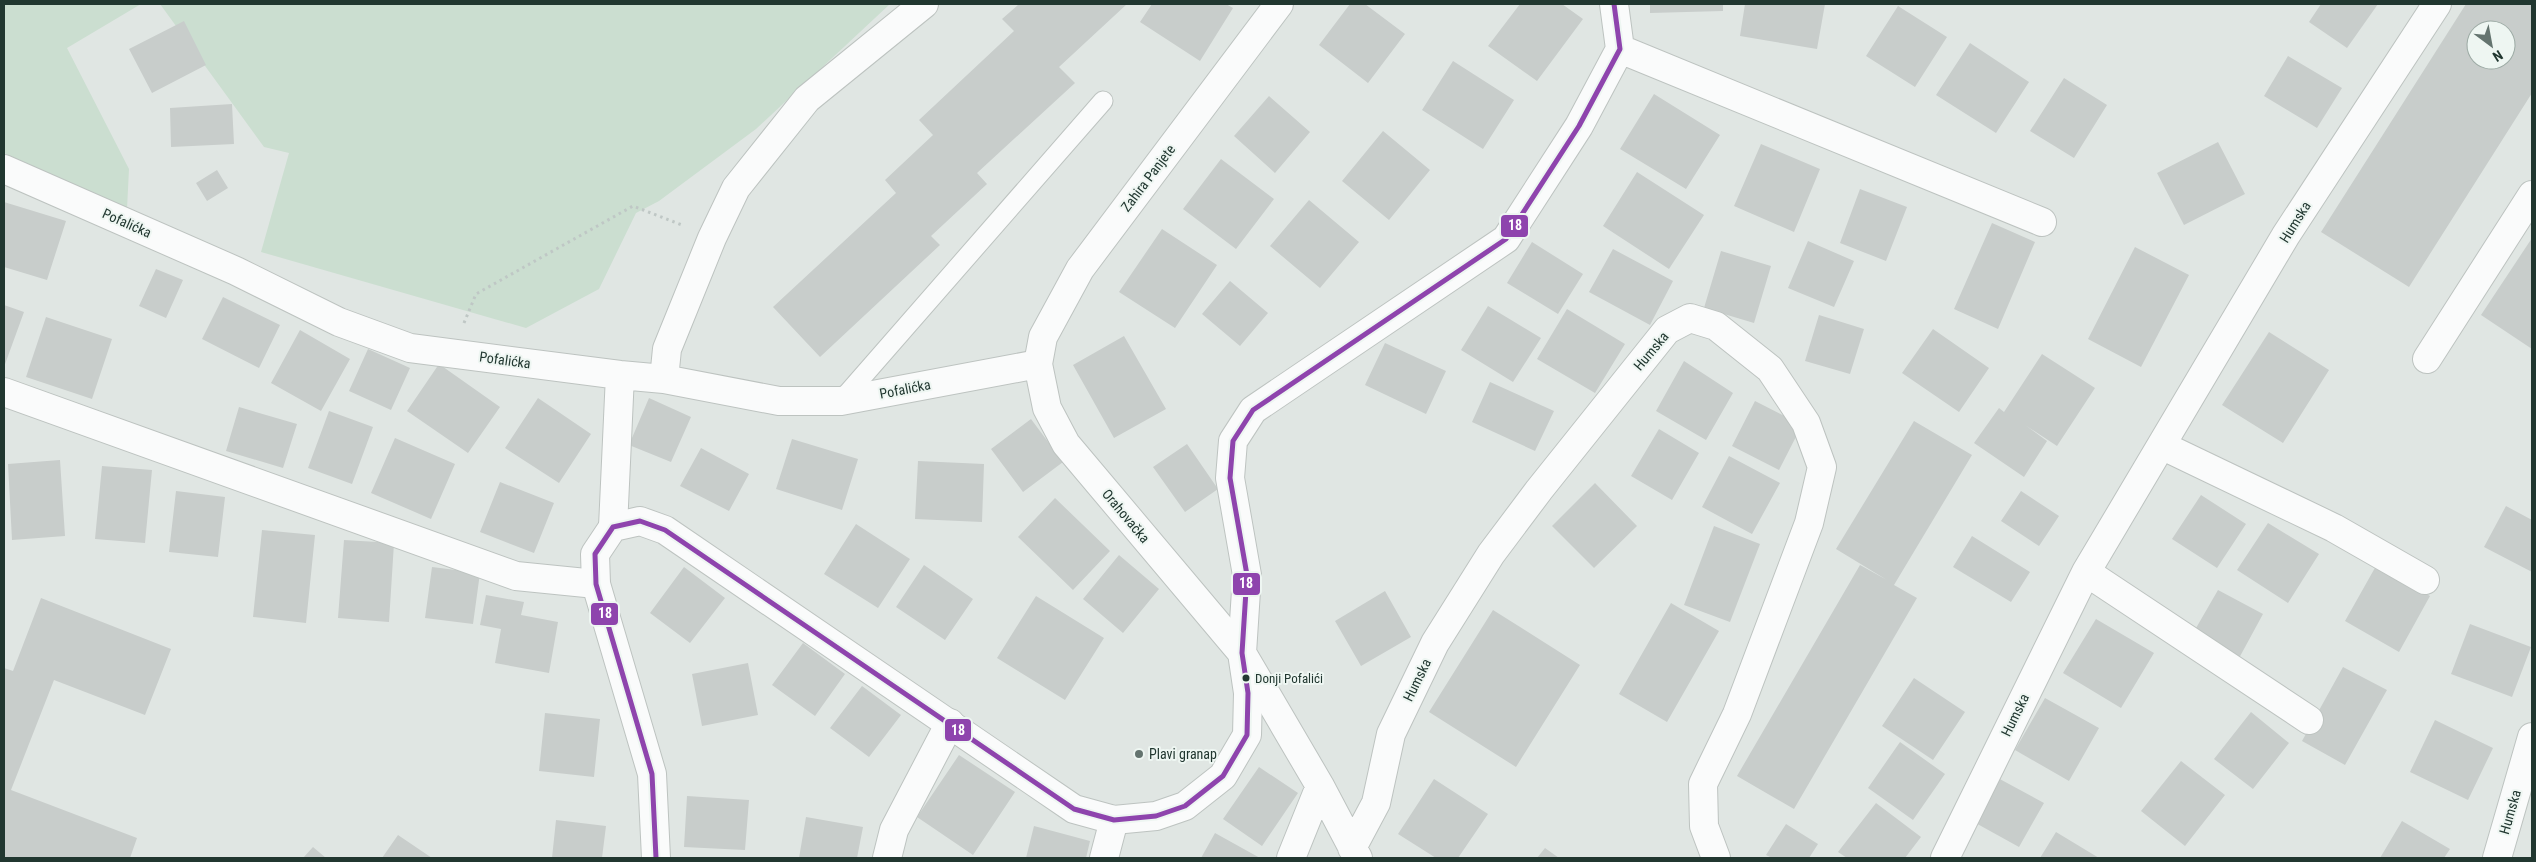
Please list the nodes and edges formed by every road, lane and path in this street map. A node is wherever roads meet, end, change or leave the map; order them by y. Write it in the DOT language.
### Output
graph roads {
  1 [pos="924,4"];
  2 [pos="1278,4"];
  3 [pos="1614,4"];
  4 [pos="2437,4"];
  5 [pos="1620,49"];
  6 [pos="1103,101"];
  7 [pos="4,168"];
  8 [pos="2532,195"];
  9 [pos="2042,222"];
  10 [pos="712,238"];
  11 [pos="453,353"];
  12 [pos="2427,359"];
  13 [pos="1038,364"];
  14 [pos="620,375"];
  15 [pos="664,379"];
  16 [pos="4,392"];
  17 [pos="841,401"];
  18 [pos="2163,446"];
  19 [pos="614,527"];
  20 [pos="2086,572"];
  21 [pos="2425,580"];
  22 [pos="596,584"];
  23 [pos="1242,653"];
  24 [pos="2308,720"];
  25 [pos="950,723"];
  26 [pos="2532,737"];
  27 [pos="1320,786"];
  28 [pos="1114,820"];
  29 [pos="1355,853"];
  30 [pos="656,858"];
  31 [pos="887,858"];
  32 [pos="1104,858"];
  33 [pos="1291,858"];
  34 [pos="1716,858"];
  35 [pos="1945,858"];
  36 [pos="2497,858"];
  1 -- 10 [label="street"];
  2 -- 13 [label="street, Zahira Panjete"];
  3 -- 5 [label="street"];
  4 -- 18 [label="street, Humska"];
  5 -- 9 [label="street"];
  5 -- 23 [label="street"];
  6 -- 17 [label="lane"];
  7 -- 11 [label="street, Pofalićka"];
  8 -- 12 [label="street"];
  10 -- 11 [label="path"];
  10 -- 15 [label="street"];
  11 -- 14 [label="street, Pofalićka"];
  13 -- 17 [label="street, Pofalićka"];
  13 -- 23 [label="street, Orahovačka"];
  14 -- 15 [label="street, Pofalićka"];
  14 -- 19 [label="street"];
  15 -- 17 [label="street, Pofalićka"];
  16 -- 22 [label="street"];
  18 -- 20 [label="street, Humska"];
  18 -- 21 [label="street"];
  19 -- 22 [label="street"];
  19 -- 25 [label="street"];
  20 -- 24 [label="street"];
  20 -- 35 [label="street, Humska"];
  22 -- 30 [label="street"];
  23 -- 27 [label="street, Humska"];
  23 -- 28 [label="street"];
  25 -- 28 [label="street"];
  25 -- 31 [label="street"];
  26 -- 36 [label="street, Humska"];
  27 -- 29 [label="street, Humska"];
  27 -- 33 [label="street"];
  28 -- 32 [label="street"];
  29 -- 34 [label="street, Humska"];
}
